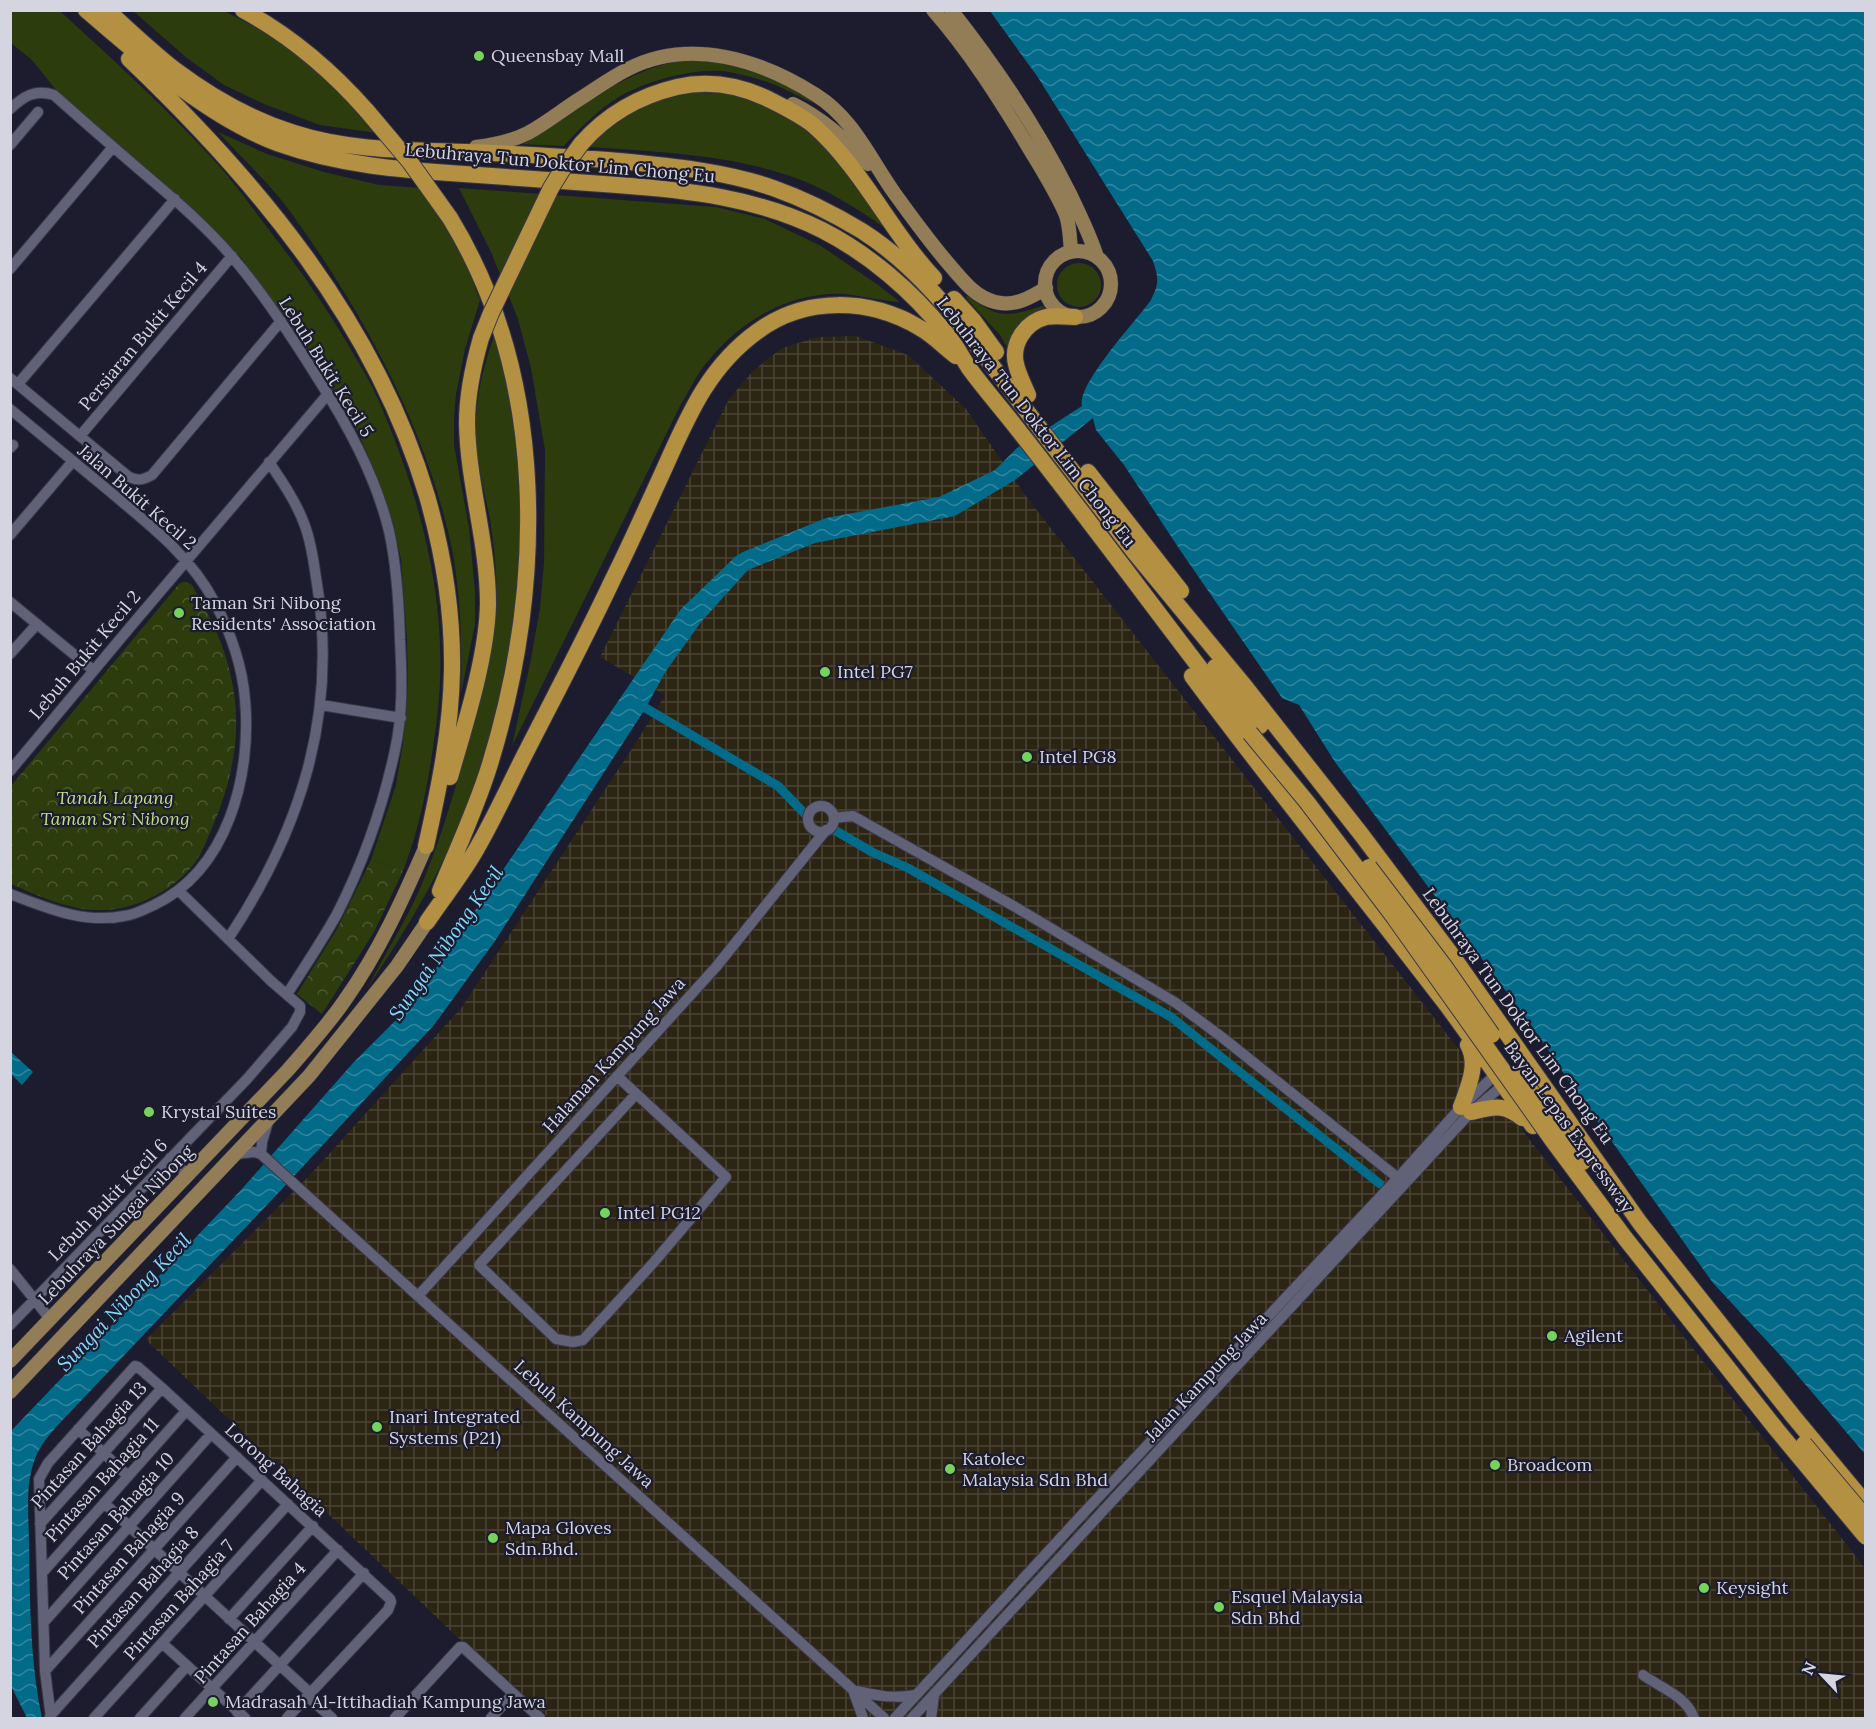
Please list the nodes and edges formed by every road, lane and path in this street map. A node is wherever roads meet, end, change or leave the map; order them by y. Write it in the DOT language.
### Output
graph roads {
  1 [pos="77,10"];
  2 [pos="86,10"];
  3 [pos="107,10"];
  4 [pos="243,10"];
  5 [pos="933,10"];
  6 [pos="951,10"];
  7 [pos="718,84"];
  8 [pos="10,109"];
  9 [pos="38,112"];
  10 [pos="10,145"];
  11 [pos="113,147"];
  12 [pos="450,151"];
  13 [pos="894,192"];
  14 [pos="175,200"];
  15 [pos="1071,252"];
  16 [pos="232,256"];
  17 [pos="1097,257"];
  18 [pos="10,269"];
  19 [pos="1046,288"];
  20 [pos="1075,317"];
  21 [pos="281,321"];
  22 [pos="968,366"];
  23 [pos="14,381"];
  24 [pos="328,394"];
  25 [pos="1028,395"];
  26 [pos="10,409"];
  27 [pos="1038,417"];
  28 [pos="80,436"];
  29 [pos="73,461"];
  30 [pos="269,462"];
  31 [pos="1074,463"];
  32 [pos="10,535"];
  33 [pos="1135,553"];
  34 [pos="186,561"];
  35 [pos="10,602"];
  36 [pos="1149,603"];
  37 [pos="37,624"];
  38 [pos="10,654"];
  39 [pos="93,670"];
  40 [pos="1243,684"];
  41 [pos="321,705"];
  42 [pos="401,718"];
  43 [pos="1255,729"];
  44 [pos="10,771"];
  45 [pos="834,818"];
  46 [pos="826,830"];
  47 [pos="426,846"];
  48 [pos="179,891"];
  49 [pos="11,896"];
  50 [pos="427,922"];
  51 [pos="228,939"];
  52 [pos="287,994"];
  53 [pos="1448,1007"];
  54 [pos="1523,1069"];
  55 [pos="617,1076"];
  56 [pos="1498,1080"];
  57 [pos="636,1094"];
  58 [pos="1466,1110"];
  59 [pos="271,1118"];
  60 [pos="1544,1140"];
  61 [pos="236,1154"];
  62 [pos="263,1156"];
  63 [pos="170,1158"];
  64 [pos="188,1175"];
  65 [pos="1398,1178"];
  66 [pos="10,1269"];
  67 [pos="418,1296"];
  68 [pos="33,1301"];
  69 [pos="50,1319"];
  70 [pos="10,1325"];
  71 [pos="10,1361"];
  72 [pos="162,1388"];
  73 [pos="10,1392"];
  74 [pos="186,1411"];
  75 [pos="78,1429"];
  76 [pos="211,1434"];
  77 [pos="103,1453"];
  78 [pos="237,1457"];
  79 [pos="128,1476"];
  80 [pos="262,1480"];
  81 [pos="104,1503"];
  82 [pos="288,1504"];
  83 [pos="1866,1504"];
  84 [pos="1866,1518"];
  85 [pos="40,1524"];
  86 [pos="129,1526"];
  87 [pos="312,1526"];
  88 [pos="1866,1537"];
  89 [pos="1866,1547"];
  90 [pos="154,1550"];
  91 [pos="338,1550"];
  92 [pos="43,1572"];
  93 [pos="178,1572"];
  94 [pos="364,1573"];
  95 [pos="205,1596"];
  96 [pos="229,1619"];
  97 [pos="45,1621"];
  98 [pos="255,1642"];
  99 [pos="162,1643"];
  100 [pos="280,1665"];
  101 [pos="188,1666"];
  102 [pos="45,1671"];
  103 [pos="1642,1675"];
  104 [pos="212,1689"];
  105 [pos="853,1690"];
  106 [pos="513,1694"];
  107 [pos="309,1695"];
  108 [pos="916,1695"];
  109 [pos="934,1695"];
  110 [pos="241,1715"];
  111 [pos="50,1717"];
  112 [pos="94,1719"];
  113 [pos="140,1719"];
  114 [pos="185,1719"];
  115 [pos="287,1719"];
  116 [pos="332,1719"];
  117 [pos="395,1719"];
  118 [pos="491,1719"];
  119 [pos="540,1719"];
  120 [pos="863,1719"];
  121 [pos="884,1719"];
  122 [pos="895,1719"];
  123 [pos="912,1719"];
  124 [pos="931,1719"];
  125 [pos="1694,1719"];
  1 -- 47 [label="highway"];
  2 -- 22 [label="highway, Lebuhraya Tun Doktor Lim Chong Eu"];
  3 -- 12 [label="highway, Lebuhraya Tun Doktor Lim Chong Eu"];
  4 -- 50 [label="highway, bridge"];
  5 -- 15 [label="main road"];
  6 -- 17 [label="main road"];
  7 -- 13 [label="main road"];
  7 -- 25 [label="highway"];
  7 -- 47 [label="highway, bridge"];
  8 -- 11 [label="street, Lebuh Bukit Kecil 5"];
  9 -- 10 [label="street"];
  11 -- 14 [label="street, Lebuh Bukit Kecil 5"];
  11 -- 18 [label="street"];
  12 -- 13 [label="main road"];
  12 -- 27 [label="highway, Lebuhraya Tun Doktor Lim Chong Eu"];
  13 -- 19 [label="main road"];
  14 -- 16 [label="street, Lebuh Bukit Kecil 5"];
  14 -- 23 [label="street"];
  15 -- 17 [label="main road"];
  15 -- 19 [label="main road"];
  16 -- 21 [label="street, Lebuh Bukit Kecil 5"];
  16 -- 28 [label="street, Persiaran Bukit Kecil 4"];
  17 -- 20 [label="main road"];
  19 -- 20 [label="main road"];
  20 -- 25 [label="highway"];
  21 -- 24 [label="street, Lebuh Bukit Kecil 5"];
  21 -- 28 [label="street"];
  22 -- 36 [label="highway, Lebuhraya Tun Doktor Lim Chong Eu"];
  22 -- 50 [label="highway"];
  23 -- 28 [label="street"];
  24 -- 30 [label="street, Lebuh Bukit Kecil 2"];
  24 -- 42 [label="street, Lebuh Bukit Kecil 5"];
  25 -- 27 [label="highway"];
  26 -- 29 [label="street, Jalan Bukit Kecil 2"];
  27 -- 31 [label="highway, Lebuhraya Tun Doktor Lim Chong Eu"];
  29 -- 32 [label="street"];
  29 -- 34 [label="street, Jalan Bukit Kecil 2"];
  30 -- 34 [label="street, Lebuh Bukit Kecil 2"];
  30 -- 41 [label="street"];
  31 -- 33 [label="highway, Lebuhraya Tun Doktor Lim Chong Eu"];
  31 -- 40 [label="highway"];
  33 -- 40 [label="highway, Lebuhraya Tun Doktor Lim Chong Eu"];
  33 -- 43 [label="highway, Lebuhraya Tun Doktor Lim Chong Eu"];
  34 -- 39 [label="street, Lebuh Bukit Kecil 2"];
  34 -- 48 [label="street, Jalan Bukit Kecil 2"];
  35 -- 37 [label="street"];
  36 -- 43 [label="highway, Lebuhraya Tun Doktor Lim Chong Eu"];
  36 -- 53 [label="highway, Lebuhraya Tun Doktor Lim Chong Eu"];
  37 -- 38 [label="street"];
  37 -- 39 [label="street"];
  39 -- 44 [label="street, Lebuh Bukit Kecil 2"];
  40 -- 54 [label="highway, Lebuhraya Tun Doktor Lim Chong Eu"];
  41 -- 42 [label="street"];
  41 -- 51 [label="street"];
  42 -- 52 [label="street, Lebuh Bukit Kecil 5"];
  43 -- 84 [label="highway, Bayan Lepas Expressway, bridge"];
  43 -- 88 [label="highway, Bayan Lepas Expressway, bridge"];
  45 -- 46 [label="street"];
  45 -- 46 [label="street"];
  45 -- 65 [label="street"];
  46 -- 55 [label="street, Halaman Kampung Jawa"];
  47 -- 64 [label="main road, Lebuhraya Sungai Nibong"];
  48 -- 49 [label="street, Jalan Bukit Kecil 2"];
  48 -- 51 [label="street"];
  50 -- 59 [label="main road, Lebuhraya Sungai Nibong"];
  51 -- 52 [label="street"];
  52 -- 63 [label="street, Lebuh Bukit Kecil 6"];
  53 -- 56 [label="highway, Lebuhraya Tun Doktor Lim Chong Eu"];
  53 -- 58 [label="highway"];
  54 -- 56 [label="highway"];
  54 -- 83 [label="highway, Lebuhraya Tun Doktor Lim Chong Eu"];
  55 -- 57 [label="street"];
  55 -- 67 [label="street, Halaman Kampung Jawa"];
  56 -- 58 [label="street, Jalan Kampung Jawa"];
  56 -- 60 [label="highway, Lebuhraya Tun Doktor Lim Chong Eu"];
  57 -- 57 [label="street"];
  58 -- 60 [label="highway"];
  58 -- 65 [label="street, Jalan Kampung Jawa"];
  58 -- 109 [label="street, Jalan Kampung Jawa"];
  59 -- 61 [label="main road, Lebuhraya Sungai Nibong"];
  59 -- 62 [label="street"];
  60 -- 89 [label="highway, Lebuhraya Tun Doktor Lim Chong Eu"];
  61 -- 62 [label="street"];
  61 -- 73 [label="main road, Lebuhraya Sungai Nibong"];
  62 -- 67 [label="street, Lebuh Kampung Jawa"];
  63 -- 64 [label="street"];
  63 -- 68 [label="street, Lebuh Bukit Kecil 6"];
  64 -- 69 [label="main road, Lebuhraya Sungai Nibong"];
  65 -- 108 [label="street, Jalan Kampung Jawa"];
  66 -- 68 [label="street"];
  67 -- 105 [label="street, Lebuh Kampung Jawa"];
  68 -- 69 [label="street"];
  68 -- 70 [label="street, Lebuh Bukit Kecil 6"];
  69 -- 71 [label="main road, Lebuhraya Sungai Nibong"];
  72 -- 74 [label="street, Lorong Bahagia"];
  72 -- 75 [label="street, Lorong Bahagia"];
  72 -- 77 [label="street, Pintasan Bahagia 13"];
  74 -- 76 [label="street, Lorong Bahagia"];
  74 -- 79 [label="street, Pintasan Bahagia 11"];
  75 -- 77 [label="street"];
  75 -- 85 [label="street"];
  76 -- 78 [label="street, Lorong Bahagia"];
  76 -- 86 [label="street, Pintasan Bahagia 10"];
  77 -- 79 [label="street"];
  77 -- 85 [label="street, Pintasan Bahagia 13"];
  78 -- 80 [label="street, Lorong Bahagia"];
  78 -- 90 [label="street, Pintasan Bahagia 9"];
  79 -- 81 [label="street, Pintasan Bahagia 11"];
  80 -- 82 [label="street, Lorong Bahagia"];
  80 -- 93 [label="street, Pintasan Bahagia 8"];
  81 -- 86 [label="street"];
  81 -- 92 [label="street, Pintasan Bahagia 11"];
  82 -- 87 [label="street, Lorong Bahagia"];
  82 -- 95 [label="street, Pintasan Bahagia 7"];
  85 -- 92 [label="street"];
  86 -- 90 [label="street"];
  86 -- 97 [label="street, Pintasan Bahagia 10"];
  87 -- 91 [label="street, Lorong Bahagia"];
  87 -- 96 [label="street"];
  90 -- 93 [label="street"];
  90 -- 102 [label="street, Pintasan Bahagia 9"];
  91 -- 94 [label="street, Lorong Bahagia"];
  91 -- 98 [label="street, Pintasan Bahagia 4"];
  92 -- 97 [label="street"];
  93 -- 95 [label="street"];
  93 -- 111 [label="street, Pintasan Bahagia 8"];
  94 -- 100 [label="street"];
  94 -- 107 [label="street, Lorong Bahagia"];
  95 -- 96 [label="street"];
  95 -- 99 [label="street, Pintasan Bahagia 7"];
  96 -- 98 [label="street"];
  97 -- 102 [label="street"];
  98 -- 100 [label="street"];
  98 -- 104 [label="street, Pintasan Bahagia 4"];
  99 -- 101 [label="street"];
  99 -- 112 [label="street, Pintasan Bahagia 7"];
  100 -- 107 [label="street"];
  100 -- 110 [label="street"];
  101 -- 104 [label="street"];
  101 -- 113 [label="street"];
  102 -- 111 [label="street"];
  103 -- 125 [label="street"];
  104 -- 110 [label="street"];
  104 -- 114 [label="street, Pintasan Bahagia 4"];
  105 -- 108 [label="street"];
  105 -- 120 [label="street"];
  105 -- 121 [label="street, Lebuh Kampung Jawa"];
  106 -- 117 [label="street"];
  106 -- 118 [label="street"];
  106 -- 119 [label="street"];
  107 -- 115 [label="street"];
  107 -- 116 [label="street"];
  108 -- 122 [label="street, Jalan Kampung Jawa"];
  109 -- 123 [label="street, Jalan Kampung Jawa"];
  109 -- 124 [label="street"];
}
